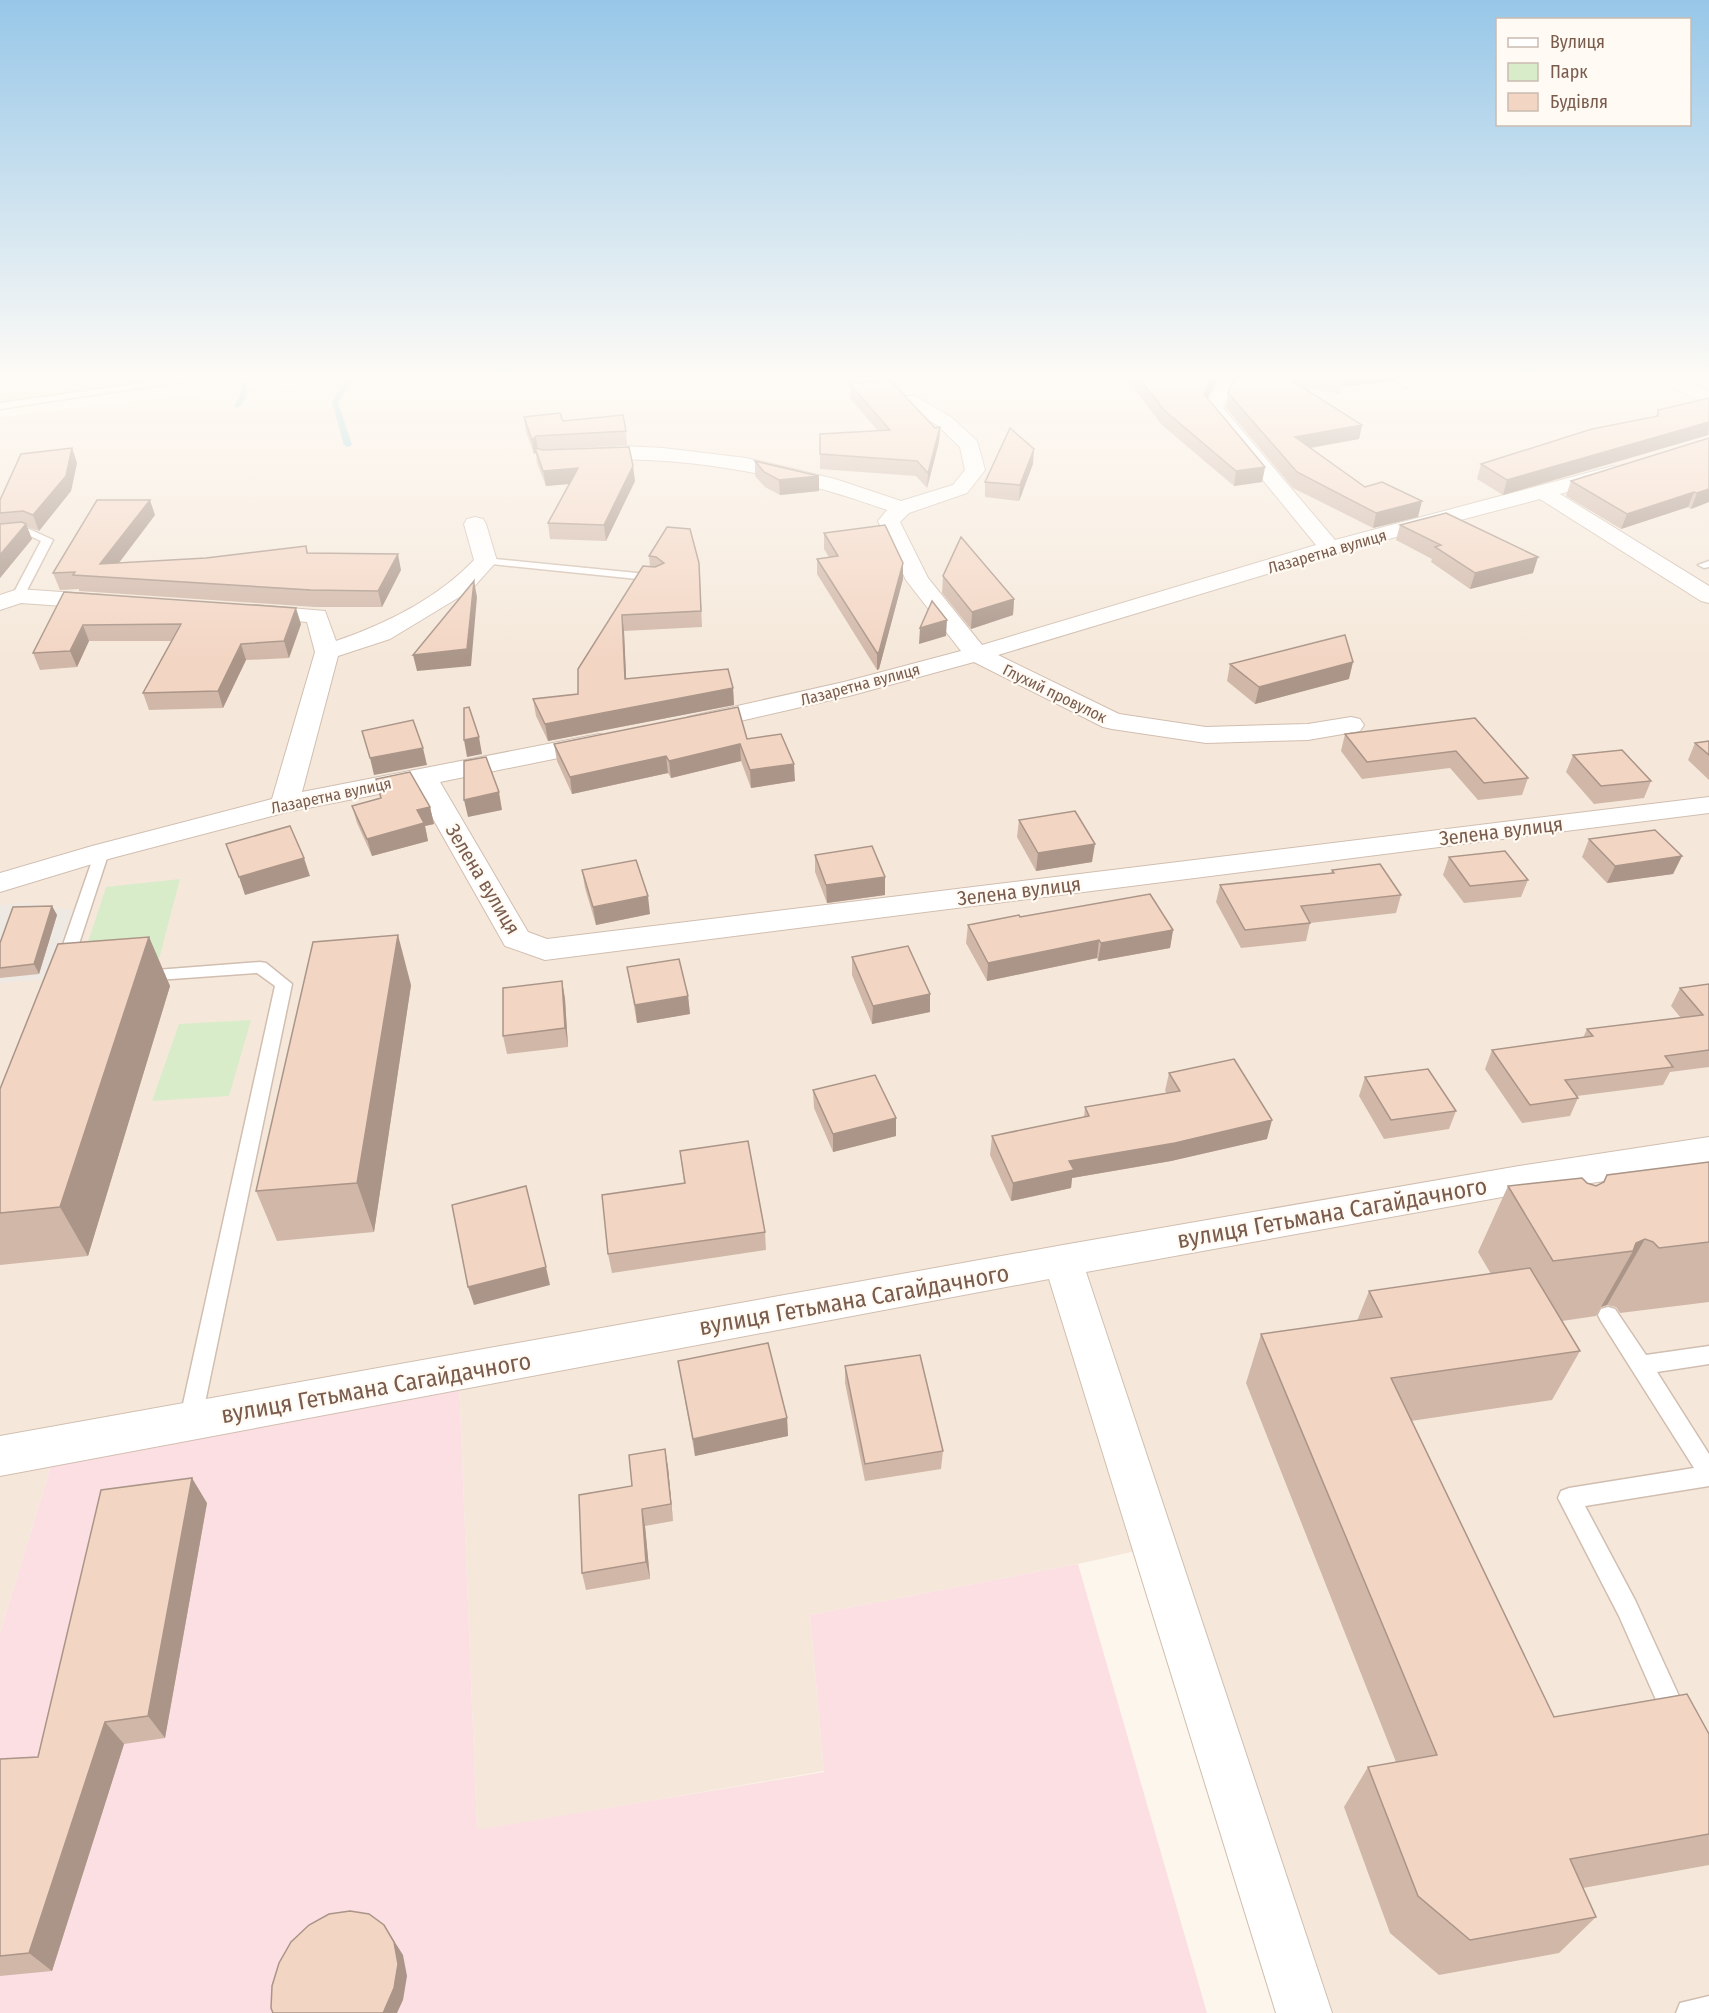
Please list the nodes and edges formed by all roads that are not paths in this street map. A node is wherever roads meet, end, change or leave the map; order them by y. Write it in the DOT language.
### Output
graph roads {
  1 [pos="781,472"];
  2 [pos="973,472"];
  3 [pos="1266,472"];
  4 [pos="1613,472"];
  5 [pos="1544,493"];
  6 [pos="902,508"];
  7 [pos="476,524"];
  8 [pos="0,534"];
  9 [pos="1330,548"];
  10 [pos="486,561"];
  11 [pos="657,578"];
  12 [pos="1709,596"];
  13 [pos="9,600"];
  14 [pos="126,603"];
  15 [pos="233,610"];
  16 [pos="327,652"];
  17 [pos="976,654"];
  18 [pos="1351,725"];
  19 [pos="668,728"];
  20 [pos="622,737"];
  21 [pos="423,776"];
  22 [pos="285,804"];
  23 [pos="1709,805"];
  24 [pos="102,852"];
  25 [pos="0,883"];
  26 [pos="130,977"];
  27 [pos="58,983"];
  28 [pos="1709,1150"];
  29 [pos="1063,1261"];
  30 [pos="1608,1315"];
  31 [pos="1709,1355"];
  32 [pos="1641,1365"];
  33 [pos="190,1422"];
  34 [pos="0,1456"];
  35 [pos="1709,1475"];
  36 [pos="1685,1734"];
  37 [pos="1709,2010"];
  38 [pos="1304,2013"];
  39 [pos="1690,2013"];
  1 -- 6 [label="street"];
  2 -- 6 [label="street"];
  3 -- 9 [label="street"];
  4 -- 5 [label="street, Лазаретна вулиця"];
  5 -- 9 [label="street, Лазаретна вулиця"];
  5 -- 12 [label="street"];
  6 -- 17 [label="street"];
  7 -- 10 [label="street"];
  8 -- 13 [label="lane"];
  9 -- 17 [label="street, Лазаретна вулиця"];
  10 -- 11 [label="lane"];
  10 -- 16 [label="street"];
  13 -- 14 [label="street"];
  15 -- 16 [label="street"];
  16 -- 22 [label="street"];
  17 -- 18 [label="street, Глухий провулок"];
  17 -- 19 [label="street, Лазаретна вулиця"];
  20 -- 21 [label="street, Лазаретна вулиця"];
  21 -- 22 [label="street, Лазаретна вулиця"];
  21 -- 23 [label="street, Зелена вулиця"];
  22 -- 24 [label="street, Лазаретна вулиця"];
  24 -- 25 [label="street, Лазаретна вулиця"];
  24 -- 27 [label="lane"];
  26 -- 33 [label="lane"];
  28 -- 29 [label="street, вулиця Гетьмана Сагайдачного"];
  29 -- 33 [label="street, вулиця Гетьмана Сагайдачного"];
  29 -- 38 [label="street"];
  30 -- 32 [label="lane"];
  31 -- 32 [label="lane"];
  32 -- 35 [label="lane"];
  33 -- 34 [label="street, вулиця Гетьмана Сагайдачного"];
  35 -- 36 [label="lane"];
  37 -- 39 [label="lane"];
}
